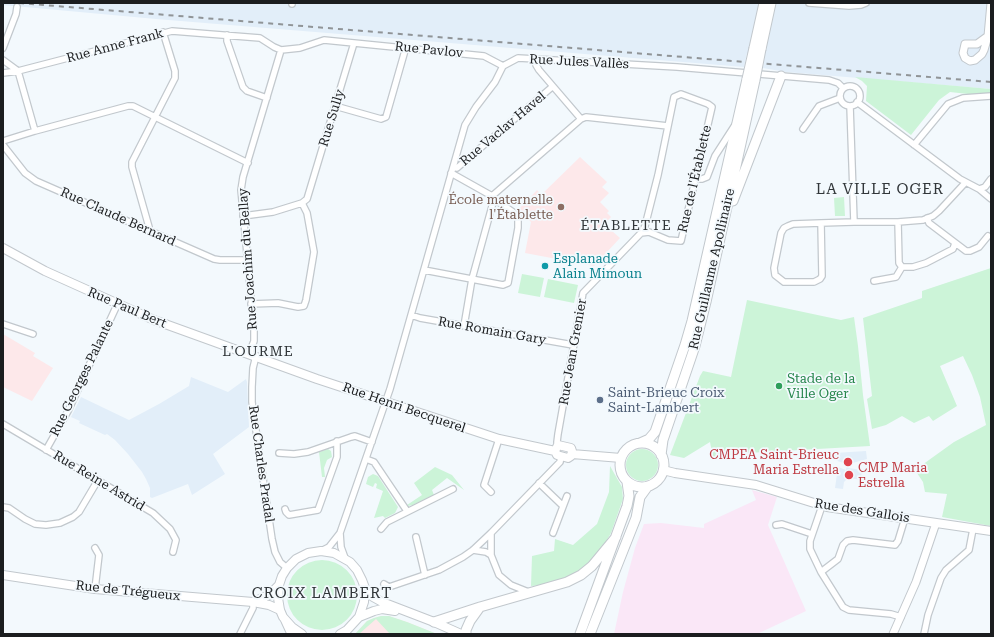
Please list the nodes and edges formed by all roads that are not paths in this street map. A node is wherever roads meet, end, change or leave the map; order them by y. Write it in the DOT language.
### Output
graph roads {
  1 [pos="764,3"];
  2 [pos="771,3"];
  3 [pos="809,3"];
  4 [pos="866,3"];
  5 [pos="991,3"];
  6 [pos="17,7"];
  7 [pos="163,32"];
  8 [pos="228,35"];
  9 [pos="988,36"];
  10 [pos="354,42"];
  11 [pos="3,48"];
  12 [pos="406,48"];
  13 [pos="758,48"];
  14 [pos="282,50"];
  15 [pos="537,59"];
  16 [pos="3,60"];
  17 [pos="503,66"];
  18 [pos="18,71"];
  19 [pos="3,74"];
  20 [pos="781,76"];
  21 [pos="751,80"];
  22 [pos="552,87"];
  23 [pos="843,88"];
  24 [pos="991,96"];
  25 [pos="267,98"];
  26 [pos="840,98"];
  27 [pos="857,102"];
  28 [pos="335,106"];
  29 [pos="850,106"];
  30 [pos="155,116"];
  31 [pos="581,119"];
  32 [pos="737,122"];
  33 [pos="668,126"];
  34 [pos="803,129"];
  35 [pos="35,131"];
  36 [pos="3,141"];
  37 [pos="3,145"];
  38 [pos="914,145"];
  39 [pos="248,163"];
  40 [pos="452,170"];
  41 [pos="696,179"];
  42 [pos="991,179"];
  43 [pos="965,183"];
  44 [pos="979,189"];
  45 [pos="493,198"];
  46 [pos="991,198"];
  47 [pos="302,203"];
  48 [pos="243,216"];
  49 [pos="927,218"];
  50 [pos="854,222"];
  51 [pos="898,222"];
  52 [pos="821,223"];
  53 [pos="723,228"];
  54 [pos="149,231"];
  55 [pos="641,233"];
  56 [pos="988,236"];
  57 [pos="955,243"];
  58 [pos="3,248"];
  59 [pos="248,260"];
  60 [pos="902,267"];
  61 [pos="424,270"];
  62 [pos="472,279"];
  63 [pos="874,282"];
  64 [pos="251,304"];
  65 [pos="118,305"];
  66 [pos="411,315"];
  67 [pos="3,324"];
  68 [pos="464,326"];
  69 [pos="34,334"];
  70 [pos="573,345"];
  71 [pos="253,355"];
  72 [pos="386,401"];
  73 [pos="3,424"];
  74 [pos="499,439"];
  75 [pos="337,441"];
  76 [pos="372,442"];
  77 [pos="640,443"];
  78 [pos="46,450"];
  79 [pos="558,451"];
  80 [pos="279,453"];
  81 [pos="661,455"];
  82 [pos="621,458"];
  83 [pos="366,459"];
  84 [pos="663,470"];
  85 [pos="98,480"];
  86 [pos="627,482"];
  87 [pos="539,483"];
  88 [pos="648,486"];
  89 [pos="453,489"];
  90 [pos="491,492"];
  91 [pos="567,496"];
  92 [pos="563,506"];
  93 [pos="822,506"];
  94 [pos="3,507"];
  95 [pos="285,509"];
  96 [pos="407,511"];
  97 [pos="905,518"];
  98 [pos="936,523"];
  99 [pos="776,525"];
  100 [pos="381,529"];
  101 [pos="973,529"];
  102 [pos="991,531"];
  103 [pos="491,533"];
  104 [pos="553,533"];
  105 [pos="340,534"];
  106 [pos="812,534"];
  107 [pos="416,537"];
  108 [pos="616,537"];
  109 [pos="95,548"];
  110 [pos="473,550"];
  111 [pos="321,551"];
  112 [pos="173,552"];
  113 [pos="490,556"];
  114 [pos="345,558"];
  115 [pos="287,568"];
  116 [pos="821,572"];
  117 [pos="3,575"];
  118 [pos="425,575"];
  119 [pos="384,584"];
  120 [pos="279,585"];
  121 [pos="365,588"];
  122 [pos="95,589"];
  123 [pos="531,593"];
  124 [pos="253,602"];
  125 [pos="480,607"];
  126 [pos="406,612"];
  127 [pos="282,614"];
  128 [pos="359,617"];
  129 [pos="901,617"];
  130 [pos="434,622"];
  131 [pos="240,634"];
  132 [pos="291,634"];
  133 [pos="302,634"];
  134 [pos="340,634"];
  135 [pos="461,634"];
  136 [pos="466,634"];
  137 [pos="580,634"];
  138 [pos="591,634"];
  139 [pos="893,634"];
  140 [pos="924,634"];
  1 -- 13 [label="main road"];
  2 -- 13 [label="main road"];
  3 -- 4 [label="street"];
  5 -- 9 [label="street"];
  6 -- 11 [label="street"];
  7 -- 8 [label="street, Rue Anne Frank"];
  7 -- 18 [label="street, Rue Anne Frank"];
  7 -- 30 [label="street"];
  8 -- 14 [label="street, Rue Anne Frank"];
  8 -- 25 [label="street"];
  10 -- 12 [label="street, Rue Pavlov"];
  10 -- 14 [label="street"];
  10 -- 28 [label="street, Rue Sully"];
  12 -- 17 [label="street, Rue Pavlov"];
  12 -- 28 [label="street"];
  13 -- 21 [label="main road, bridge"];
  14 -- 25 [label="street, Rue Joachim du Bellay"];
  15 -- 17 [label="street, Rue Jules Vallès"];
  15 -- 20 [label="street, Rue Jules Vallès"];
  15 -- 22 [label="street"];
  16 -- 18 [label="street"];
  17 -- 40 [label="street"];
  18 -- 19 [label="street, Rue Anne Frank"];
  18 -- 35 [label="street"];
  20 -- 23 [label="street, Rue Jules Vallès"];
  20 -- 53 [label="main road"];
  21 -- 32 [label="main road, Rue Guillaume Apollinaire"];
  21 -- 53 [label="main road, Rue Guillaume Apollinaire"];
  22 -- 31 [label="street"];
  22 -- 40 [label="street, Rue Vaclav Havel"];
  23 -- 26 [label="street"];
  23 -- 27 [label="street"];
  24 -- 38 [label="street"];
  25 -- 39 [label="street, Rue Joachim du Bellay"];
  26 -- 29 [label="street"];
  26 -- 34 [label="street"];
  27 -- 29 [label="street"];
  27 -- 38 [label="street"];
  28 -- 47 [label="street, Rue Sully"];
  29 -- 50 [label="street"];
  30 -- 35 [label="street"];
  30 -- 39 [label="street"];
  30 -- 54 [label="street"];
  31 -- 33 [label="street"];
  31 -- 45 [label="street"];
  32 -- 41 [label="street"];
  32 -- 77 [label="main road, Rue Guillaume Apollinaire"];
  33 -- 41 [label="street, Rue de l'Établette"];
  33 -- 55 [label="street, Rue de l'Établette"];
  35 -- 36 [label="street"];
  37 -- 54 [label="street, Rue Claude Bernard"];
  38 -- 43 [label="street"];
  39 -- 48 [label="street, Rue Joachim du Bellay"];
  40 -- 45 [label="street"];
  40 -- 61 [label="street"];
  41 -- 55 [label="street, Rue de l'Établette"];
  42 -- 44 [label="street"];
  43 -- 44 [label="street"];
  43 -- 49 [label="street"];
  44 -- 46 [label="street"];
  45 -- 62 [label="street"];
  45 -- 62 [label="street"];
  47 -- 48 [label="street"];
  47 -- 64 [label="street"];
  48 -- 59 [label="street, Rue Joachim du Bellay"];
  49 -- 51 [label="street"];
  49 -- 57 [label="street"];
  50 -- 51 [label="street"];
  50 -- 52 [label="street"];
  51 -- 60 [label="street"];
  52 -- 52 [label="street"];
  53 -- 81 [label="main road, Rue Guillaume Apollinaire"];
  54 -- 59 [label="street, Rue Claude Bernard"];
  55 -- 70 [label="street, Rue Jean Grenier"];
  56 -- 57 [label="street"];
  57 -- 60 [label="street"];
  58 -- 65 [label="main road, Rue Paul Bert"];
  59 -- 64 [label="street, Rue Joachim du Bellay"];
  60 -- 63 [label="street"];
  61 -- 62 [label="street"];
  61 -- 66 [label="street"];
  62 -- 68 [label="street"];
  64 -- 71 [label="street, Rue Joachim du Bellay"];
  65 -- 71 [label="main road, Rue Paul Bert"];
  65 -- 78 [label="street, Rue Georges Palante"];
  66 -- 68 [label="street, Rue Romain Gary"];
  66 -- 72 [label="street"];
  67 -- 69 [label="street"];
  68 -- 70 [label="street, Rue Romain Gary"];
  70 -- 79 [label="street, Rue Jean Grenier"];
  71 -- 72 [label="main road, Rue Henri Becquerel"];
  71 -- 115 [label="street, Rue Charles Pradal"];
  72 -- 74 [label="main road, Rue Henri Becquerel"];
  72 -- 76 [label="street"];
  73 -- 78 [label="street, Rue Reine Astrid"];
  74 -- 79 [label="main road, Rue Henri Becquerel"];
  74 -- 90 [label="street"];
  75 -- 76 [label="street"];
  75 -- 80 [label="street"];
  75 -- 95 [label="street"];
  76 -- 83 [label="street"];
  77 -- 81 [label="main road"];
  77 -- 82 [label="main road"];
  78 -- 85 [label="street, Rue Reine Astrid"];
  79 -- 82 [label="main road"];
  79 -- 87 [label="street"];
  81 -- 84 [label="main road"];
  82 -- 86 [label="main road"];
  83 -- 96 [label="street"];
  83 -- 105 [label="street"];
  84 -- 88 [label="main road"];
  84 -- 93 [label="main road, Rue des Gallois"];
  85 -- 94 [label="street"];
  85 -- 112 [label="street, Rue Reine Astrid"];
  86 -- 88 [label="main road"];
  86 -- 108 [label="main road"];
  87 -- 92 [label="street"];
  87 -- 103 [label="street"];
  88 -- 138 [label="main road"];
  89 -- 96 [label="street"];
  91 -- 92 [label="street"];
  92 -- 104 [label="street"];
  93 -- 97 [label="main road, Rue des Gallois"];
  93 -- 106 [label="street"];
  96 -- 100 [label="street"];
  97 -- 98 [label="main road, Rue des Gallois"];
  97 -- 116 [label="street"];
  98 -- 101 [label="main road, Rue des Gallois"];
  98 -- 129 [label="street"];
  99 -- 106 [label="street"];
  101 -- 102 [label="main road, Rue des Gallois"];
  101 -- 140 [label="street"];
  103 -- 110 [label="street"];
  103 -- 113 [label="street"];
  105 -- 111 [label="street"];
  105 -- 114 [label="street"];
  106 -- 116 [label="street"];
  107 -- 118 [label="street"];
  108 -- 123 [label="main road"];
  108 -- 137 [label="main road"];
  109 -- 122 [label="street"];
  110 -- 113 [label="street"];
  110 -- 118 [label="street"];
  111 -- 114 [label="main road"];
  111 -- 115 [label="main road"];
  113 -- 123 [label="street"];
  114 -- 121 [label="main road"];
  115 -- 120 [label="main road"];
  116 -- 129 [label="street"];
  117 -- 122 [label="main road, Rue de Trégueux"];
  118 -- 119 [label="street"];
  120 -- 124 [label="main road"];
  120 -- 127 [label="main road"];
  121 -- 126 [label="main road"];
  121 -- 128 [label="main road"];
  122 -- 124 [label="main road, Rue de Trégueux"];
  123 -- 125 [label="main road"];
  124 -- 127 [label="main road, Rue de Trégueux"];
  124 -- 131 [label="street"];
  125 -- 130 [label="main road"];
  125 -- 136 [label="main road"];
  126 -- 128 [label="main road"];
  126 -- 130 [label="main road"];
  127 -- 132 [label="street"];
  127 -- 133 [label="main road"];
  128 -- 134 [label="main road"];
  129 -- 139 [label="street"];
  130 -- 135 [label="main road"];
}
